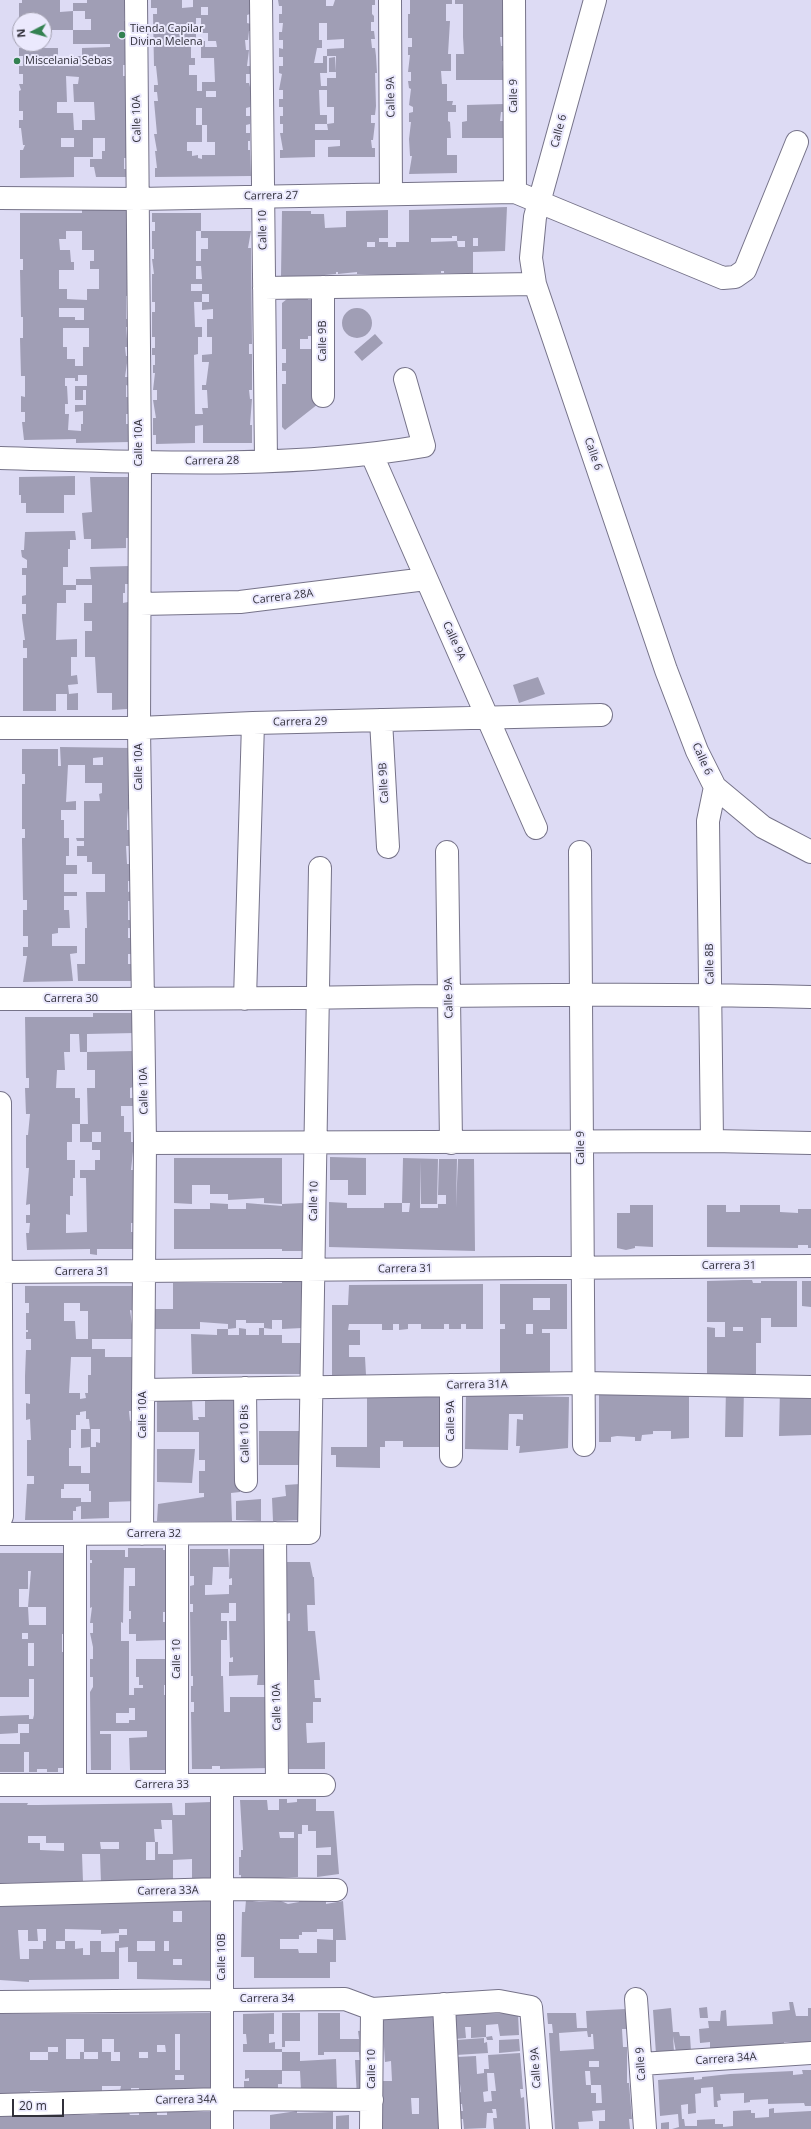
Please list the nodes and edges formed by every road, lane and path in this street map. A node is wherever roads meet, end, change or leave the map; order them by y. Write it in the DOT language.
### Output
graph roads {
  1 [pos="136,0"];
  2 [pos="260,0"];
  3 [pos="390,0"];
  4 [pos="514,0"];
  5 [pos="596,0"];
  6 [pos="797,142"];
  7 [pos="515,192"];
  8 [pos="392,194"];
  9 [pos="263,196"];
  10 [pos="0,198"];
  11 [pos="138,199"];
  12 [pos="540,201"];
  13 [pos="535,284"];
  14 [pos="322,287"];
  15 [pos="264,288"];
  16 [pos="405,379"];
  17 [pos="323,396"];
  18 [pos="372,455"];
  19 [pos="0,458"];
  20 [pos="266,460"];
  21 [pos="140,462"];
  22 [pos="426,579"];
  23 [pos="140,604"];
  24 [pos="601,715"];
  25 [pos="488,718"];
  26 [pos="381,720"];
  27 [pos="253,722"];
  28 [pos="0,728"];
  29 [pos="139,728"];
  30 [pos="715,787"];
  31 [pos="536,828"];
  32 [pos="388,847"];
  33 [pos="447,852"];
  34 [pos="580,852"];
  35 [pos="811,852"];
  36 [pos="320,868"];
  37 [pos="580,994"];
  38 [pos="710,994"];
  39 [pos="449,996"];
  40 [pos="811,997"];
  41 [pos="317,998"];
  42 [pos="0,999"];
  43 [pos="141,999"];
  44 [pos="245,999"];
  45 [pos="0,1103"];
  46 [pos="0,1135"];
  47 [pos="712,1141"];
  48 [pos="145,1143"];
  49 [pos="315,1143"];
  50 [pos="451,1143"];
  51 [pos="581,1143"];
  52 [pos="811,1143"];
  53 [pos="811,1266"];
  54 [pos="582,1267"];
  55 [pos="313,1270"];
  56 [pos="0,1272"];
  57 [pos="144,1272"];
  58 [pos="583,1384"];
  59 [pos="451,1385"];
  60 [pos="811,1386"];
  61 [pos="311,1387"];
  62 [pos="245,1388"];
  63 [pos="143,1390"];
  64 [pos="1,1405"];
  65 [pos="584,1445"];
  66 [pos="451,1456"];
  67 [pos="246,1481"];
  68 [pos="0,1521"];
  69 [pos="275,1533"];
  70 [pos="309,1533"];
  71 [pos="0,1534"];
  72 [pos="76,1534"];
  73 [pos="142,1534"];
  74 [pos="177,1534"];
  75 [pos="75,1785"];
  76 [pos="178,1785"];
  77 [pos="277,1785"];
  78 [pos="324,1785"];
  79 [pos="0,1786"];
  80 [pos="222,1786"];
  81 [pos="222,1889"];
  82 [pos="336,1890"];
  83 [pos="0,1895"];
  84 [pos="222,1999"];
  85 [pos="636,1999"];
  86 [pos="0,2002"];
  87 [pos="444,2004"];
  88 [pos="532,2007"];
  89 [pos="372,2009"];
  90 [pos="811,2053"];
  91 [pos="641,2064"];
  92 [pos="222,2100"];
  93 [pos="372,2100"];
  94 [pos="0,2105"];
  95 [pos="222,2129"];
  96 [pos="371,2129"];
  97 [pos="450,2129"];
  98 [pos="541,2129"];
  99 [pos="645,2129"];
  1 -- 11 [label="street, Calle 10A"];
  2 -- 9 [label="street, Calle 10"];
  3 -- 8 [label="street, Calle 9A"];
  4 -- 7 [label="street, Calle 9"];
  5 -- 12 [label="street, Calle 6"];
  6 -- 12 [label="street, Carrera 27"];
  7 -- 8 [label="street, Carrera 27"];
  7 -- 12 [label="street, Carrera 27"];
  8 -- 9 [label="street, Carrera 27"];
  9 -- 11 [label="street, Carrera 27"];
  9 -- 15 [label="street, Calle 10"];
  10 -- 11 [label="street, Carrera 27"];
  11 -- 21 [label="street, Calle 10A"];
  12 -- 13 [label="street, Calle 6"];
  13 -- 14 [label="street"];
  13 -- 30 [label="street, Calle 6"];
  14 -- 15 [label="street"];
  14 -- 17 [label="street, Calle 9B"];
  15 -- 20 [label="street, Calle 10"];
  16 -- 18 [label="street, Carrera 28"];
  18 -- 20 [label="street, Carrera 28"];
  18 -- 22 [label="street, Calle 9A"];
  19 -- 21 [label="street, Carrera 28"];
  20 -- 21 [label="street, Carrera 28"];
  21 -- 23 [label="street, Calle 10A"];
  22 -- 23 [label="street, Carrera 28A"];
  22 -- 25 [label="street, Calle 9A"];
  23 -- 29 [label="street, Calle 10A"];
  24 -- 25 [label="street, Carrera 29"];
  25 -- 26 [label="street, Carrera 29"];
  25 -- 31 [label="street, Calle 9A"];
  26 -- 27 [label="street, Carrera 29"];
  26 -- 32 [label="street, Calle 9B"];
  27 -- 29 [label="street, Carrera 29"];
  27 -- 44 [label="street"];
  28 -- 29 [label="street, Carrera 29"];
  29 -- 43 [label="street, Calle 10A"];
  30 -- 35 [label="street, Calle 6"];
  30 -- 38 [label="street, Calle 8B"];
  33 -- 39 [label="street, Calle 9A"];
  34 -- 37 [label="street, Calle 9"];
  36 -- 41 [label="street, Calle 10"];
  37 -- 38 [label="street, Carrera 30"];
  37 -- 39 [label="street, Carrera 30"];
  37 -- 51 [label="street, Calle 9"];
  38 -- 40 [label="street, Carrera 30"];
  38 -- 47 [label="street, Calle 8B"];
  39 -- 41 [label="street, Carrera 30"];
  39 -- 50 [label="street, Calle 9A"];
  41 -- 44 [label="street, Carrera 30"];
  41 -- 49 [label="street, Calle 10"];
  42 -- 43 [label="street, Carrera 30"];
  43 -- 44 [label="street, Carrera 30"];
  43 -- 48 [label="street, Calle 10A"];
  45 -- 46 [label="street"];
  46 -- 56 [label="street"];
  47 -- 51 [label="street"];
  47 -- 52 [label="street"];
  48 -- 49 [label="street"];
  48 -- 57 [label="street, Calle 10A"];
  49 -- 50 [label="street"];
  49 -- 55 [label="street, Calle 10"];
  50 -- 51 [label="street"];
  51 -- 54 [label="street, Calle 9"];
  53 -- 54 [label="street, Carrera 31"];
  54 -- 55 [label="street, Carrera 31"];
  54 -- 58 [label="street, Calle 9"];
  55 -- 57 [label="street, Carrera 31"];
  55 -- 61 [label="street, Calle 10"];
  56 -- 57 [label="street, Carrera 31"];
  56 -- 64 [label="street"];
  57 -- 63 [label="street, Calle 10A"];
  58 -- 59 [label="street, Carrera 31A"];
  58 -- 60 [label="street, Carrera 31A"];
  58 -- 65 [label="street, Calle 9"];
  59 -- 61 [label="street, Carrera 31A"];
  59 -- 66 [label="street, Calle 9A"];
  61 -- 62 [label="street, Carrera 31A"];
  61 -- 70 [label="street, Calle 10"];
  62 -- 63 [label="street, Carrera 31A"];
  62 -- 67 [label="street, Calle 10 Bis"];
  63 -- 73 [label="street, Calle 10A"];
  64 -- 68 [label="street"];
  69 -- 70 [label="street, Carrera 32"];
  69 -- 74 [label="street, Carrera 32"];
  69 -- 77 [label="street, Calle 10A"];
  71 -- 72 [label="street, Carrera 32"];
  72 -- 73 [label="street, Carrera 32"];
  72 -- 75 [label="street"];
  73 -- 74 [label="street, Carrera 32"];
  74 -- 76 [label="street, Calle 10"];
  75 -- 76 [label="street, Carrera 33"];
  75 -- 79 [label="street, Carrera 33"];
  76 -- 80 [label="street, Carrera 33"];
  77 -- 78 [label="street, Carrera 33"];
  77 -- 80 [label="street, Carrera 33"];
  80 -- 81 [label="street, Calle 10B"];
  81 -- 82 [label="street, Carrera 33A"];
  81 -- 83 [label="street, Carrera 33A"];
  81 -- 84 [label="street, Calle 10B"];
  84 -- 86 [label="street, Carrera 34"];
  84 -- 89 [label="street, Carrera 34"];
  84 -- 92 [label="street, Calle 10B"];
  85 -- 91 [label="street, Calle 9"];
  87 -- 88 [label="street, Carrera 34"];
  87 -- 89 [label="street, Carrera 34"];
  87 -- 97 [label="street"];
  88 -- 98 [label="street, Calle 9A"];
  89 -- 93 [label="street, Calle 10"];
  90 -- 91 [label="street, Carrera 34A"];
  91 -- 99 [label="street, Calle 9"];
  92 -- 93 [label="street, Carrera 34A"];
  92 -- 94 [label="street, Carrera 34A"];
  92 -- 95 [label="street, Calle 10B"];
  93 -- 96 [label="street, Calle 10"];
}
